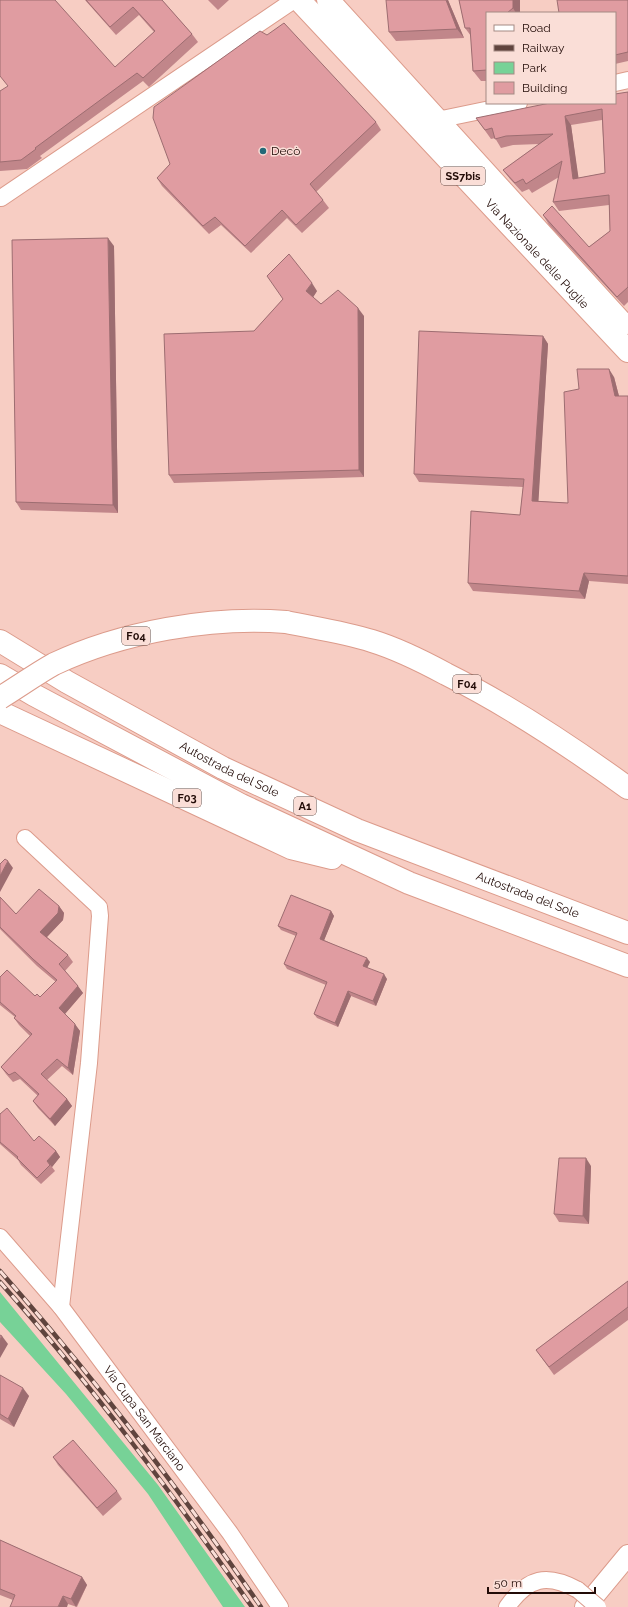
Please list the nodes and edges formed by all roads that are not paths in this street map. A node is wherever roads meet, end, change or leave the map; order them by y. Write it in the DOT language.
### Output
graph roads {
  1 [pos="294,0"];
  2 [pos="299,0"];
  3 [pos="328,0"];
  4 [pos="515,104"];
  5 [pos="430,127"];
  6 [pos="1,198"];
  7 [pos="628,330"];
  8 [pos="628,351"];
  9 [pos="0,641"];
  10 [pos="0,675"];
  11 [pos="0,698"];
  12 [pos="0,712"];
  13 [pos="628,788"];
  14 [pos="25,838"];
  15 [pos="380,869"];
  16 [pos="628,933"];
  17 [pos="628,966"];
  18 [pos="0,1237"];
  19 [pos="61,1307"];
  20 [pos="628,1555"];
  21 [pos="582,1599"];
  22 [pos="280,1607"];
  23 [pos="507,1607"];
  24 [pos="598,1607"];
  1 -- 6 [label="street"];
  2 -- 5 [label="main road, Via Nazionale delle Puglie / SS7bis"];
  3 -- 5 [label="main road, Via Nazionale delle Puglie / SS7bis"];
  4 -- 5 [label="street"];
  5 -- 7 [label="main road, Via Nazionale delle Puglie / SS7bis"];
  5 -- 8 [label="main road, Via Nazionale delle Puglie / SS7bis"];
  9 -- 16 [label="main road, Autostrada del Sole / A1"];
  10 -- 15 [label="main road, A1"];
  11 -- 13 [label="main road, F04, bridge"];
  12 -- 15 [label="main road, F03"];
  14 -- 19 [label="street"];
  15 -- 17 [label="main road, A1"];
  18 -- 19 [label="street, Via Cupa San Marciano"];
  19 -- 22 [label="street, Via Cupa San Marciano"];
  20 -- 21 [label="street"];
  21 -- 23 [label="street"];
  21 -- 24 [label="street, bridge"];
}
